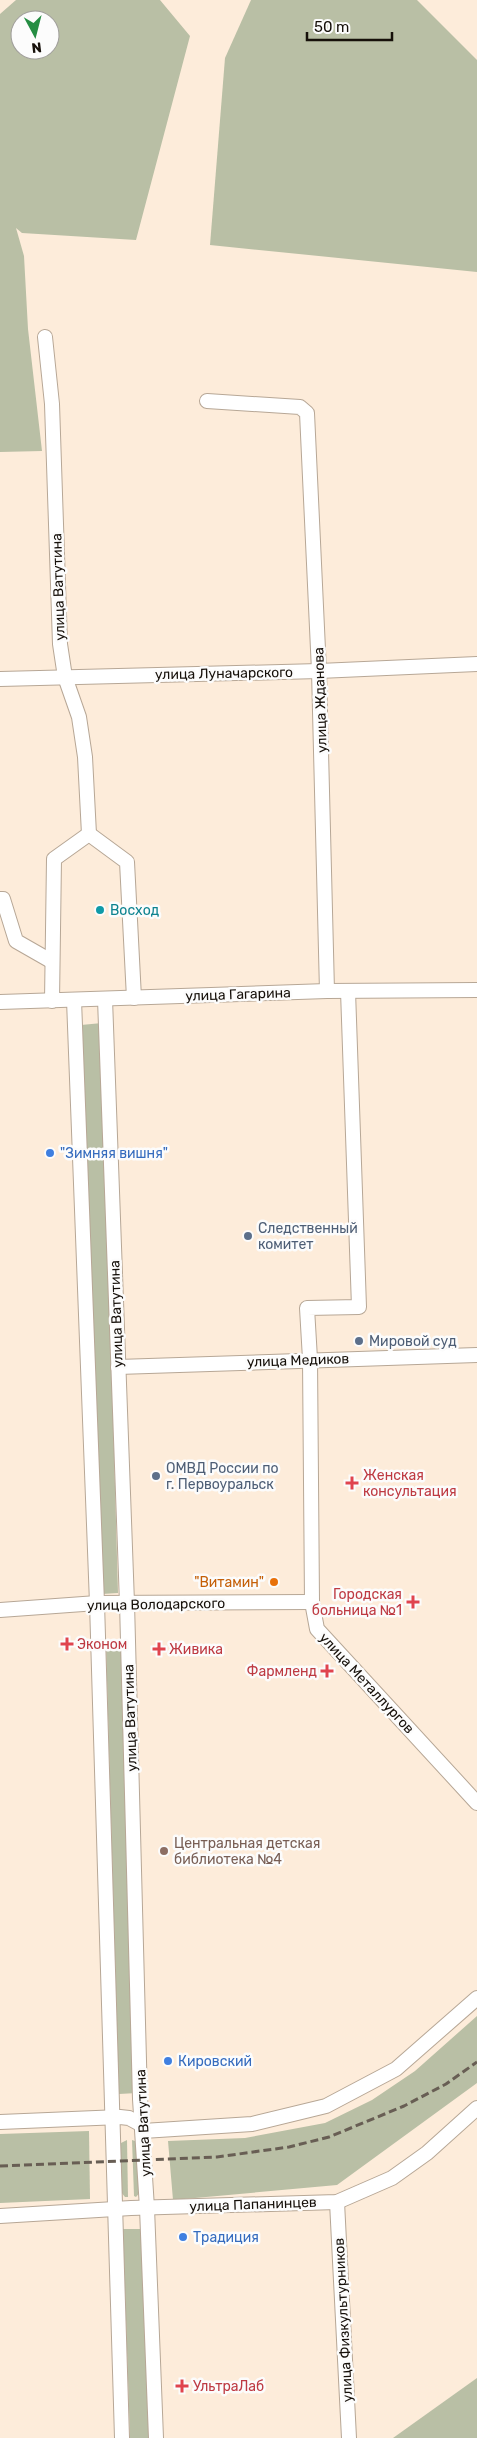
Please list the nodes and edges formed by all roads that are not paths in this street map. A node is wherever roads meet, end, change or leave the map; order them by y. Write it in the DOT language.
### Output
graph roads {
  1 [pos="45,337"];
  2 [pos="207,401"];
  3 [pos="477,664"];
  4 [pos="319,671"];
  5 [pos="65,677"];
  6 [pos="0,679"];
  7 [pos="89,834"];
  8 [pos="0,899"];
  9 [pos="51,961"];
  10 [pos="477,990"];
  11 [pos="348,991"];
  12 [pos="327,992"];
  13 [pos="134,998"];
  14 [pos="105,999"];
  15 [pos="74,1000"];
  16 [pos="52,1001"];
  17 [pos="0,1002"];
  18 [pos="477,1355"];
  19 [pos="310,1359"];
  20 [pos="118,1367"];
  21 [pos="312,1602"];
  22 [pos="97,1603"];
  23 [pos="127,1603"];
  24 [pos="0,1610"];
  25 [pos="477,1803"];
  26 [pos="477,1998"];
  27 [pos="477,2108"];
  28 [pos="111,2118"];
  29 [pos="0,2122"];
  30 [pos="142,2128"];
  31 [pos="337,2202"];
  32 [pos="147,2208"];
  33 [pos="114,2209"];
  34 [pos="0,2216"];
  35 [pos="122,2438"];
  36 [pos="156,2438"];
  37 [pos="349,2438"];
  1 -- 5 [label="street, улица Ватутина"];
  2 -- 4 [label="street, улица Жданова"];
  3 -- 4 [label="street, улица Луначарского"];
  4 -- 5 [label="street, улица Луначарского"];
  4 -- 12 [label="street, улица Жданова"];
  5 -- 6 [label="street, улица Луначарского"];
  5 -- 7 [label="street, улица Ватутина"];
  7 -- 9 [label="street"];
  7 -- 13 [label="street"];
  8 -- 9 [label="street"];
  9 -- 16 [label="street"];
  10 -- 11 [label="street, улица Гагарина"];
  11 -- 12 [label="street, улица Гагарина"];
  11 -- 19 [label="street, улица Металлургов"];
  12 -- 13 [label="street, улица Гагарина"];
  13 -- 14 [label="street, улица Гагарина"];
  14 -- 15 [label="street, улица Гагарина"];
  14 -- 20 [label="street, улица Ватутина"];
  15 -- 16 [label="street, улица Гагарина"];
  15 -- 22 [label="street"];
  16 -- 17 [label="street, улица Гагарина"];
  18 -- 19 [label="street, улица Медиков"];
  19 -- 20 [label="street, улица Медиков"];
  19 -- 21 [label="street, улица Металлургов"];
  20 -- 23 [label="street, улица Ватутина"];
  21 -- 23 [label="street, улица Володарского"];
  21 -- 25 [label="street, улица Металлургов"];
  22 -- 23 [label="street, улица Володарского"];
  22 -- 24 [label="street, улица Володарского"];
  22 -- 28 [label="street"];
  23 -- 30 [label="street, улица Ватутина"];
  26 -- 30 [label="street"];
  27 -- 31 [label="street, улица Папанинцев"];
  28 -- 29 [label="street"];
  28 -- 30 [label="street"];
  28 -- 33 [label="street"];
  30 -- 32 [label="street, улица Ватутина"];
  31 -- 32 [label="street, улица Папанинцев"];
  31 -- 37 [label="street, улица Физкультурников"];
  32 -- 33 [label="street, улица Папанинцев"];
  32 -- 36 [label="street, улица Ватутина"];
  33 -- 34 [label="street, улица Папанинцев"];
  33 -- 35 [label="street"];
}
